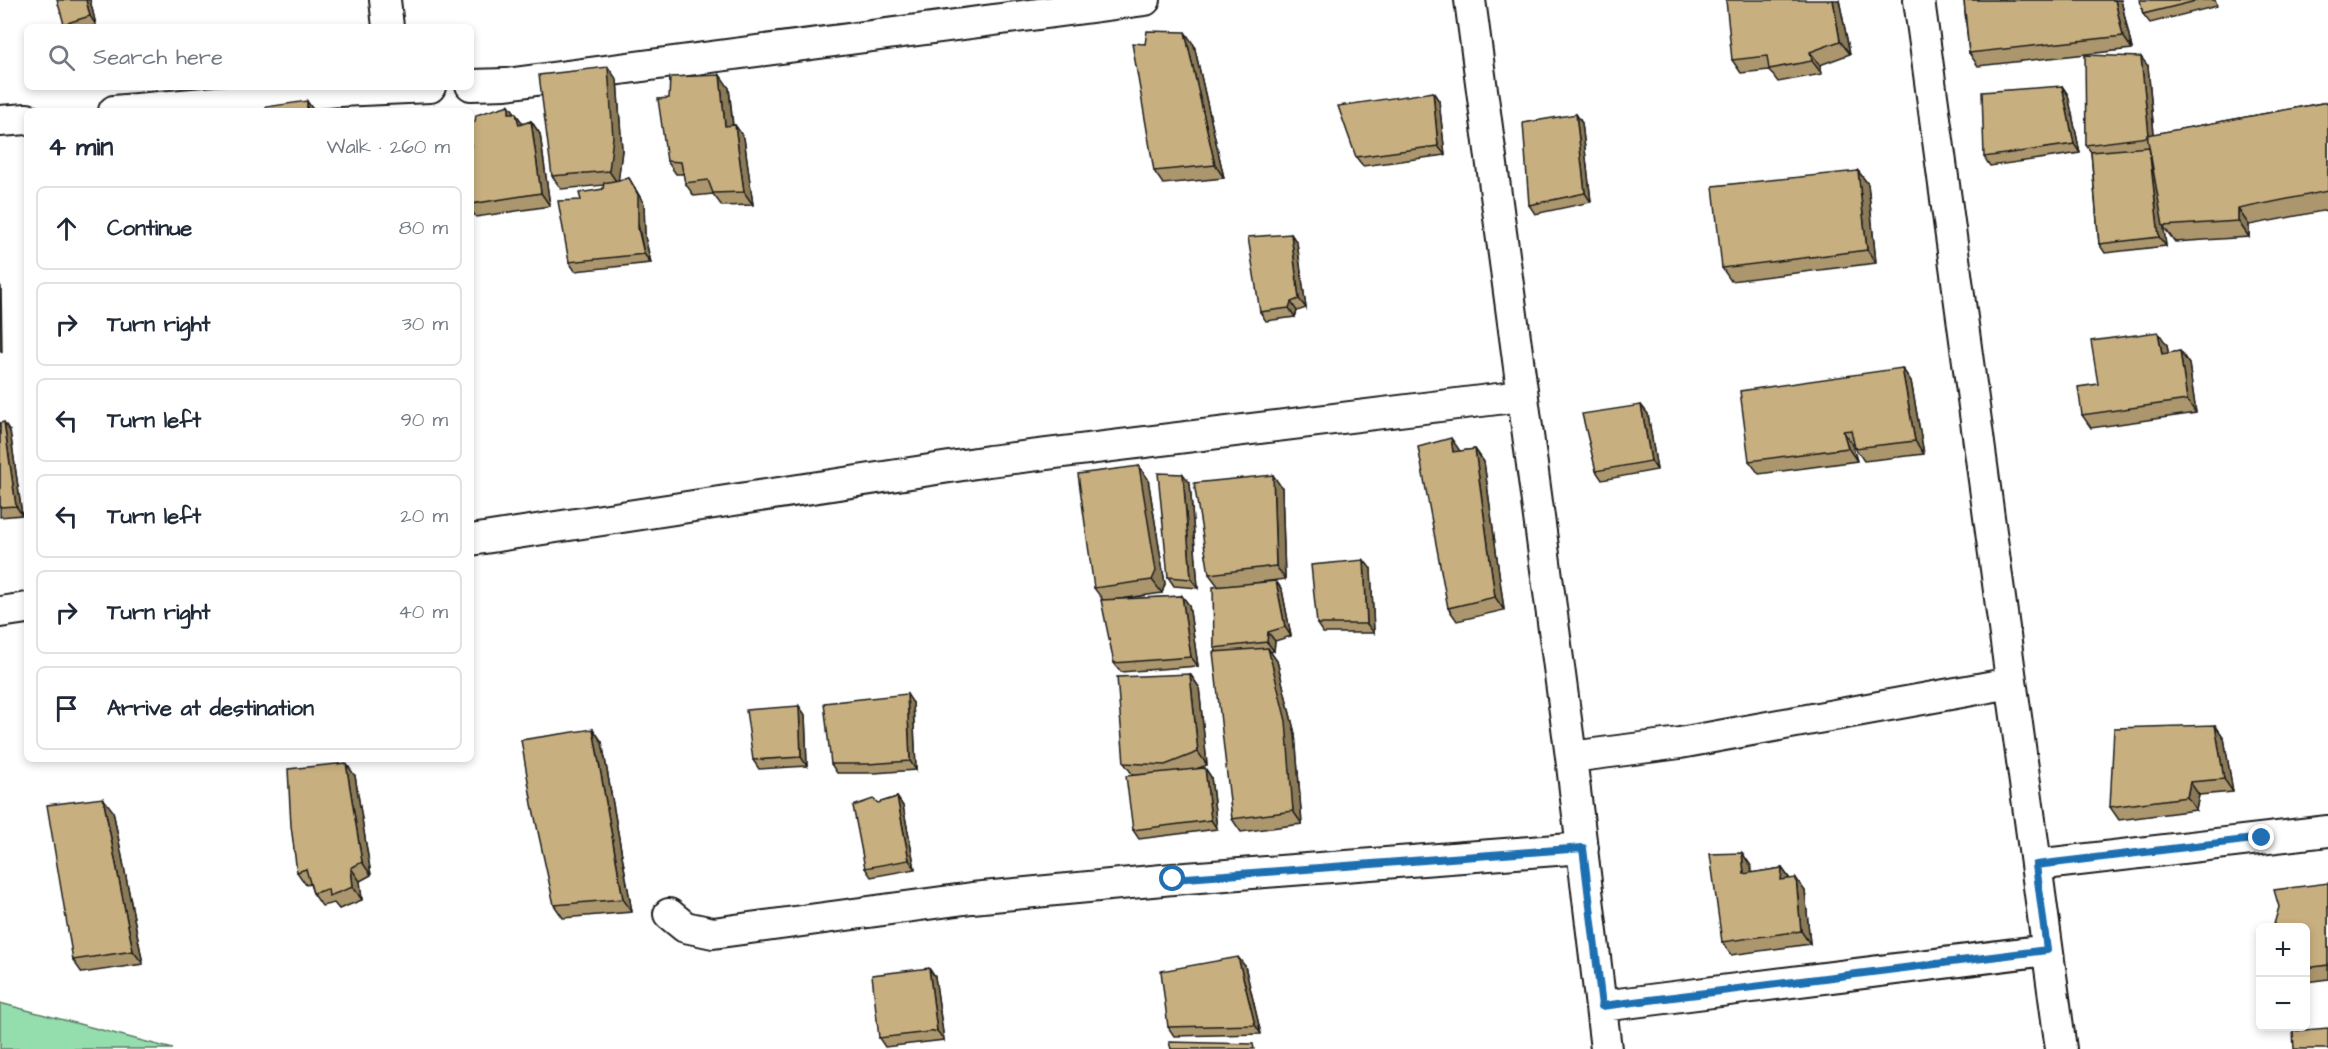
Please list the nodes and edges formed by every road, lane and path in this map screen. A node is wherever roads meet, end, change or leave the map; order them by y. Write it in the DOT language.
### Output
graph roads {
  1 [pos="385,0"];
  2 [pos="1145,0"];
  3 [pos="1470,0"];
  4 [pos="1919,0"];
  5 [pos="388,24"];
  6 [pos="474,85"];
  7 [pos="358,90"];
  8 [pos="148,108"];
  9 [pos="24,119"];
  10 [pos="0,121"];
  11 [pos="1522,396"];
  12 [pos="474,540"];
  13 [pos="24,608"];
  14 [pos="0,612"];
  15 [pos="2011,683"];
  16 [pos="1571,758"];
  17 [pos="2328,831"];
  18 [pos="1583,848"];
  19 [pos="2036,865"];
  20 [pos="669,914"];
  21 [pos="2047,950"];
  22 [pos="1602,1006"];
  23 [pos="1606,1049"];
  24 [pos="2061,1049"];
  1 -- 5 [label="street"];
  2 -- 6 [label="street"];
  3 -- 11 [label="street"];
  4 -- 15 [label="street"];
  7 -- 8 [label="street"];
  9 -- 10 [label="street"];
  11 -- 12 [label="street"];
  11 -- 16 [label="street"];
  13 -- 14 [label="street"];
  15 -- 16 [label="street"];
  15 -- 19 [label="street"];
  16 -- 18 [label="street"];
  17 -- 19 [label="street"];
  18 -- 20 [label="street"];
  18 -- 22 [label="street"];
  19 -- 21 [label="street"];
  21 -- 22 [label="street"];
  21 -- 24 [label="street"];
  22 -- 23 [label="street"];
}
